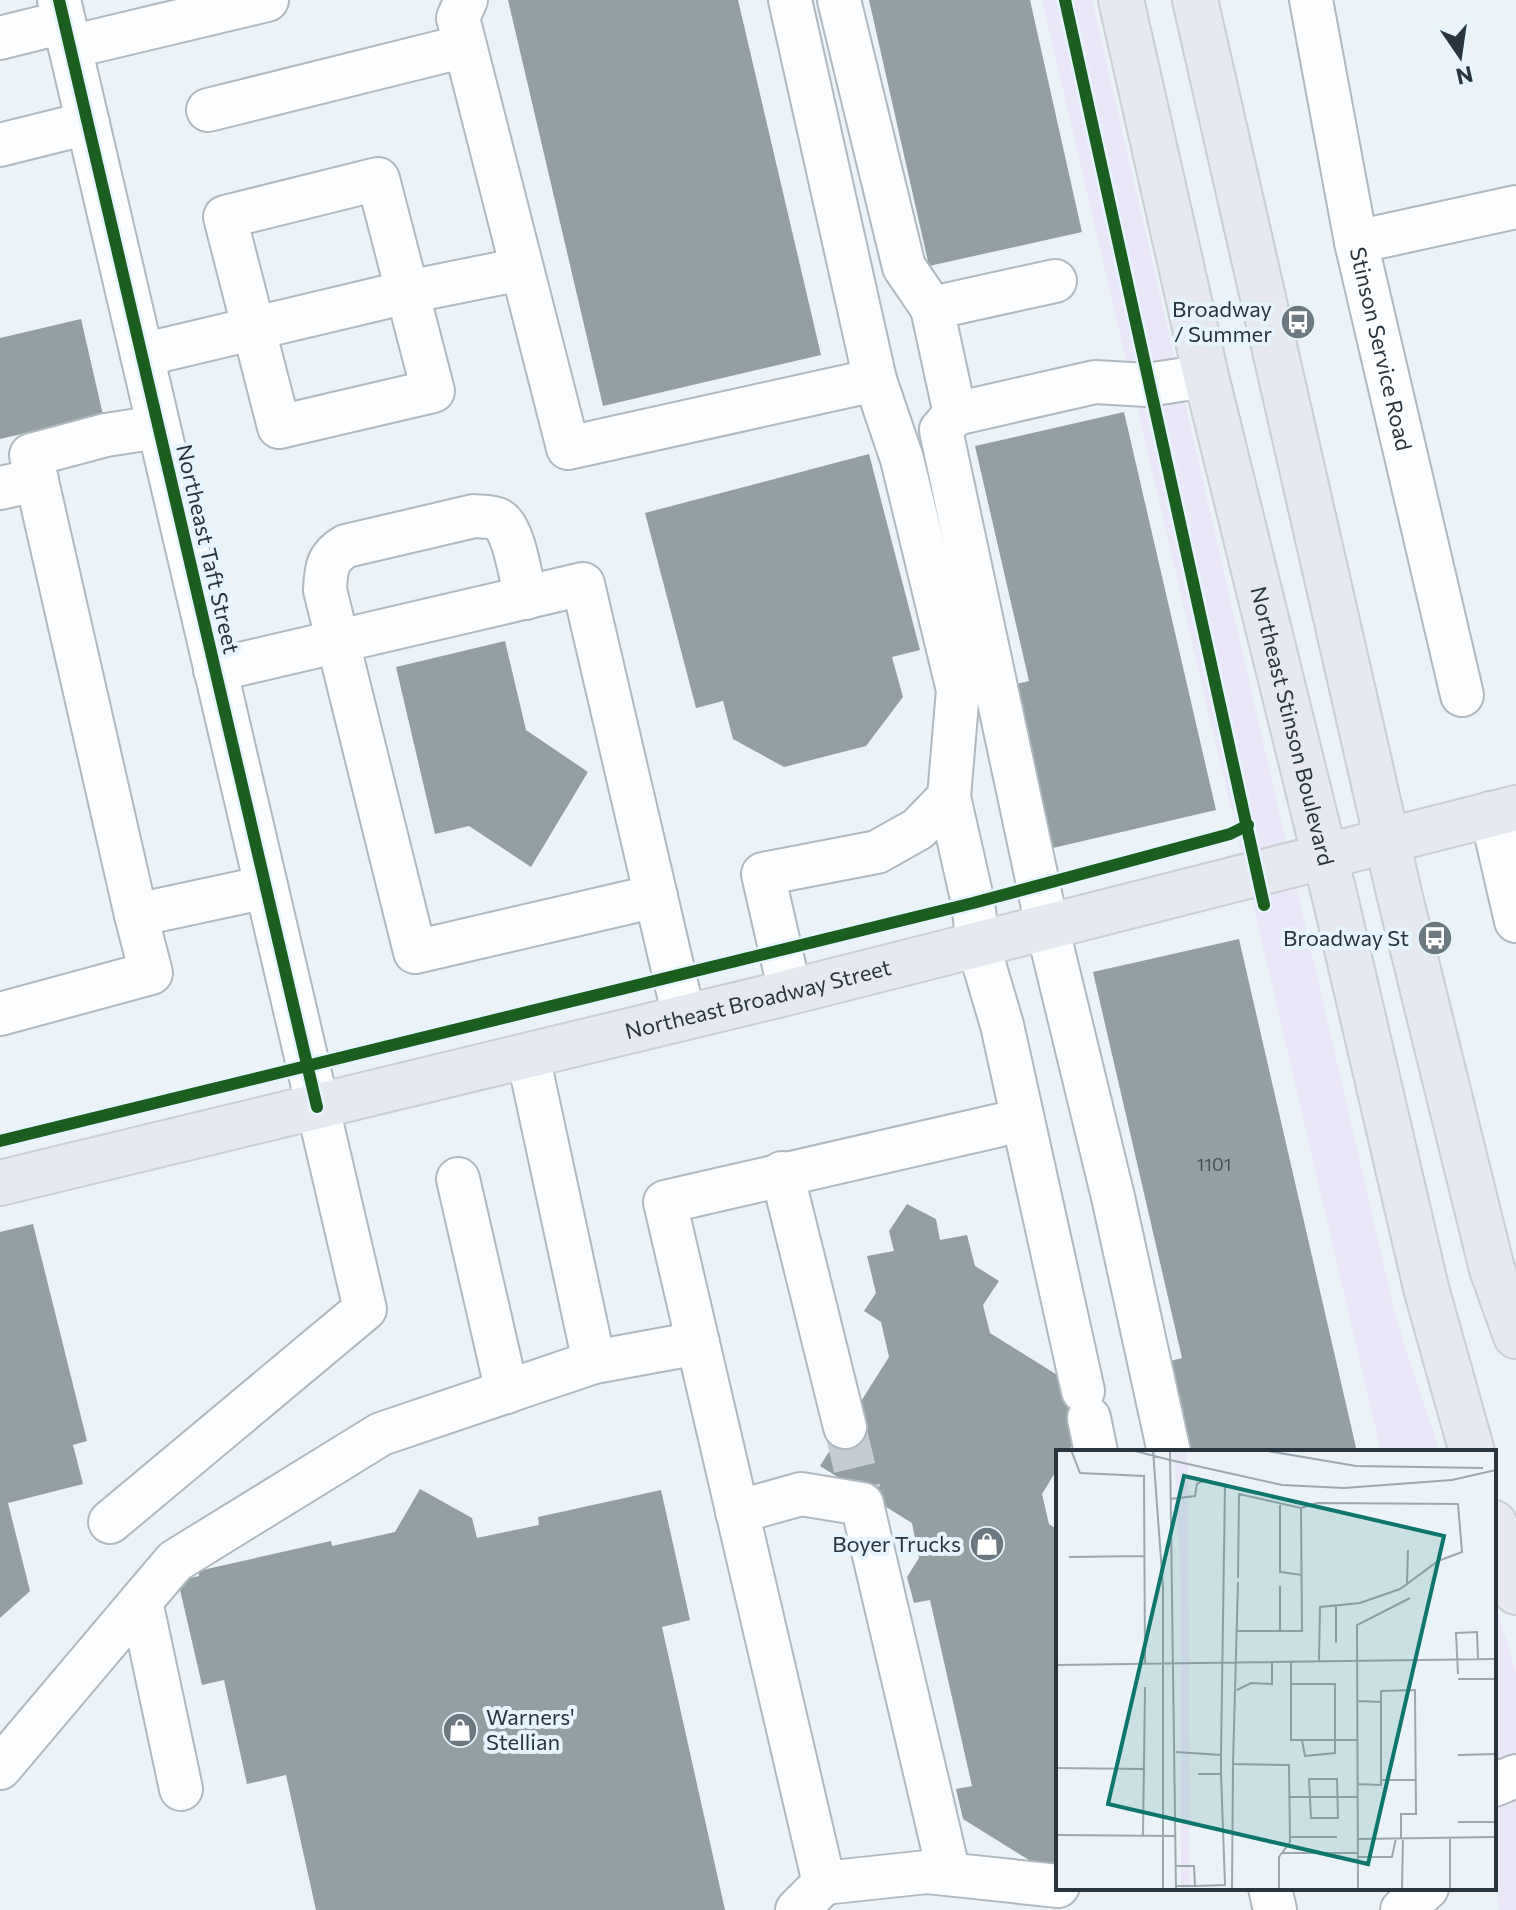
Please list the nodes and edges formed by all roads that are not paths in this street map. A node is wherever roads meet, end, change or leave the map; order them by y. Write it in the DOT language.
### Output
graph roads {
  1 [pos="267,0"];
  2 [pos="466,0"];
  3 [pos="790,0"];
  4 [pos="839,0"];
  5 [pos="1121,0"];
  6 [pos="1195,0"];
  7 [pos="1311,0"];
  8 [pos="64,23"];
  9 [pos="0,38"];
  10 [pos="465,46"];
  11 [pos="208,110"];
  12 [pos="88,123"];
  13 [pos="0,145"];
  14 [pos="1516,207"];
  15 [pos="1356,242"];
  16 [pos="522,269"];
  17 [pos="1055,281"];
  18 [pos="407,292"];
  19 [pos="932,308"];
  20 [pos="255,329"];
  21 [pos="142,355"];
  22 [pos="1206,376"];
  23 [pos="875,380"];
  24 [pos="955,414"];
  25 [pos="158,427"];
  26 [pos="18,484"];
  27 [pos="526,598"];
  28 [pos="337,642"];
  29 [pos="215,670"];
  30 [pos="1462,695"];
  31 [pos="949,797"];
  32 [pos="1503,810"];
  33 [pos="1389,839"];
  34 [pos="1324,855"];
  35 [pos="266,887"];
  36 [pos="656,896"];
  37 [pos="136,915"];
  38 [pos="1516,921"];
  39 [pos="1047,926"];
  40 [pos="978,944"];
  41 [pos="790,992"];
  42 [pos="0,1014"];
  43 [pos="684,1017"];
  44 [pos="528,1056"];
  45 [pos="317,1107"];
  46 [pos="1022,1120"];
  47 [pos="782,1173"];
  48 [pos="458,1179"];
  49 [pos="0,1183"];
  50 [pos="1516,1336"];
  51 [pos="698,1343"];
  52 [pos="594,1362"];
  53 [pos="507,1392"];
  54 [pos="1089,1420"];
  55 [pos="845,1427"];
  56 [pos="1169,1450"];
  57 [pos="1471,1450"];
  58 [pos="737,1512"];
  59 [pos="110,1522"];
  60 [pos="1496,1529"];
  61 [pos="1516,1592"];
  62 [pos="141,1601"];
  63 [pos="0,1768"];
  64 [pos="1516,1776"];
  65 [pos="1496,1784"];
  66 [pos="181,1789"];
  67 [pos="949,1874"];
  68 [pos="1056,1886"];
  69 [pos="1270,1890"];
  70 [pos="1425,1890"];
  71 [pos="811,1897"];
  72 [pos="1275,1910"];
  73 [pos="1402,1910"];
  1 -- 8 [label="street"];
  2 -- 10 [label="street"];
  3 -- 23 [label="street"];
  4 -- 19 [label="street"];
  5 -- 22 [label="main road, Northeast Stinson Boulevard"];
  6 -- 33 [label="main road"];
  7 -- 15 [label="street, Stinson Service Road"];
  8 -- 9 [label="street"];
  8 -- 12 [label="street, Northeast Taft Street"];
  10 -- 11 [label="street"];
  10 -- 16 [label="street"];
  12 -- 13 [label="street"];
  12 -- 21 [label="street, Northeast Taft Street"];
  14 -- 15 [label="street"];
  15 -- 30 [label="street, Stinson Service Road"];
  16 -- 18 [label="street"];
  16 -- 23 [label="street"];
  17 -- 19 [label="street"];
  18 -- 20 [label="street"];
  18 -- 20 [label="street"];
  18 -- 20 [label="street"];
  19 -- 24 [label="street"];
  20 -- 21 [label="street"];
  21 -- 25 [label="street, Northeast Taft Street"];
  22 -- 24 [label="street"];
  22 -- 34 [label="main road, Northeast Stinson Boulevard"];
  23 -- 31 [label="street"];
  24 -- 39 [label="street"];
  25 -- 26 [label="street"];
  25 -- 29 [label="street, Northeast Taft Street"];
  26 -- 37 [label="street"];
  27 -- 28 [label="street"];
  27 -- 28 [label="street"];
  27 -- 36 [label="street"];
  28 -- 29 [label="street"];
  28 -- 36 [label="street"];
  29 -- 35 [label="street, Northeast Taft Street"];
  31 -- 40 [label="street"];
  31 -- 41 [label="street"];
  32 -- 33 [label="main road, Northeast Broadway Street"];
  32 -- 38 [label="street"];
  33 -- 34 [label="main road, Northeast Broadway Street"];
  33 -- 50 [label="main road"];
  34 -- 39 [label="main road, Northeast Broadway Street"];
  34 -- 57 [label="main road, Northeast Stinson Boulevard"];
  35 -- 37 [label="street"];
  35 -- 45 [label="street, Northeast Taft Street"];
  36 -- 43 [label="street"];
  37 -- 42 [label="street"];
  39 -- 40 [label="main road, Northeast Broadway Street"];
  39 -- 56 [label="street"];
  40 -- 41 [label="main road, Northeast Broadway Street"];
  40 -- 46 [label="street"];
  41 -- 43 [label="main road, Northeast Broadway Street"];
  43 -- 44 [label="main road, Northeast Broadway Street"];
  44 -- 45 [label="main road, Northeast Broadway Street"];
  44 -- 52 [label="street"];
  45 -- 49 [label="main road, Northeast Broadway Street"];
  45 -- 59 [label="street, Northeast Taft Street"];
  46 -- 47 [label="street"];
  46 -- 54 [label="street"];
  47 -- 51 [label="street"];
  47 -- 55 [label="street"];
  48 -- 53 [label="street"];
  51 -- 52 [label="street"];
  51 -- 58 [label="street"];
  52 -- 53 [label="street"];
  53 -- 62 [label="street"];
  58 -- 67 [label="street"];
  58 -- 71 [label="street"];
  60 -- 61 [label="main road"];
  62 -- 63 [label="street"];
  62 -- 66 [label="street"];
  64 -- 65 [label="street"];
  67 -- 68 [label="street"];
  67 -- 71 [label="street"];
  69 -- 72 [label="street"];
  70 -- 73 [label="street"];
}
